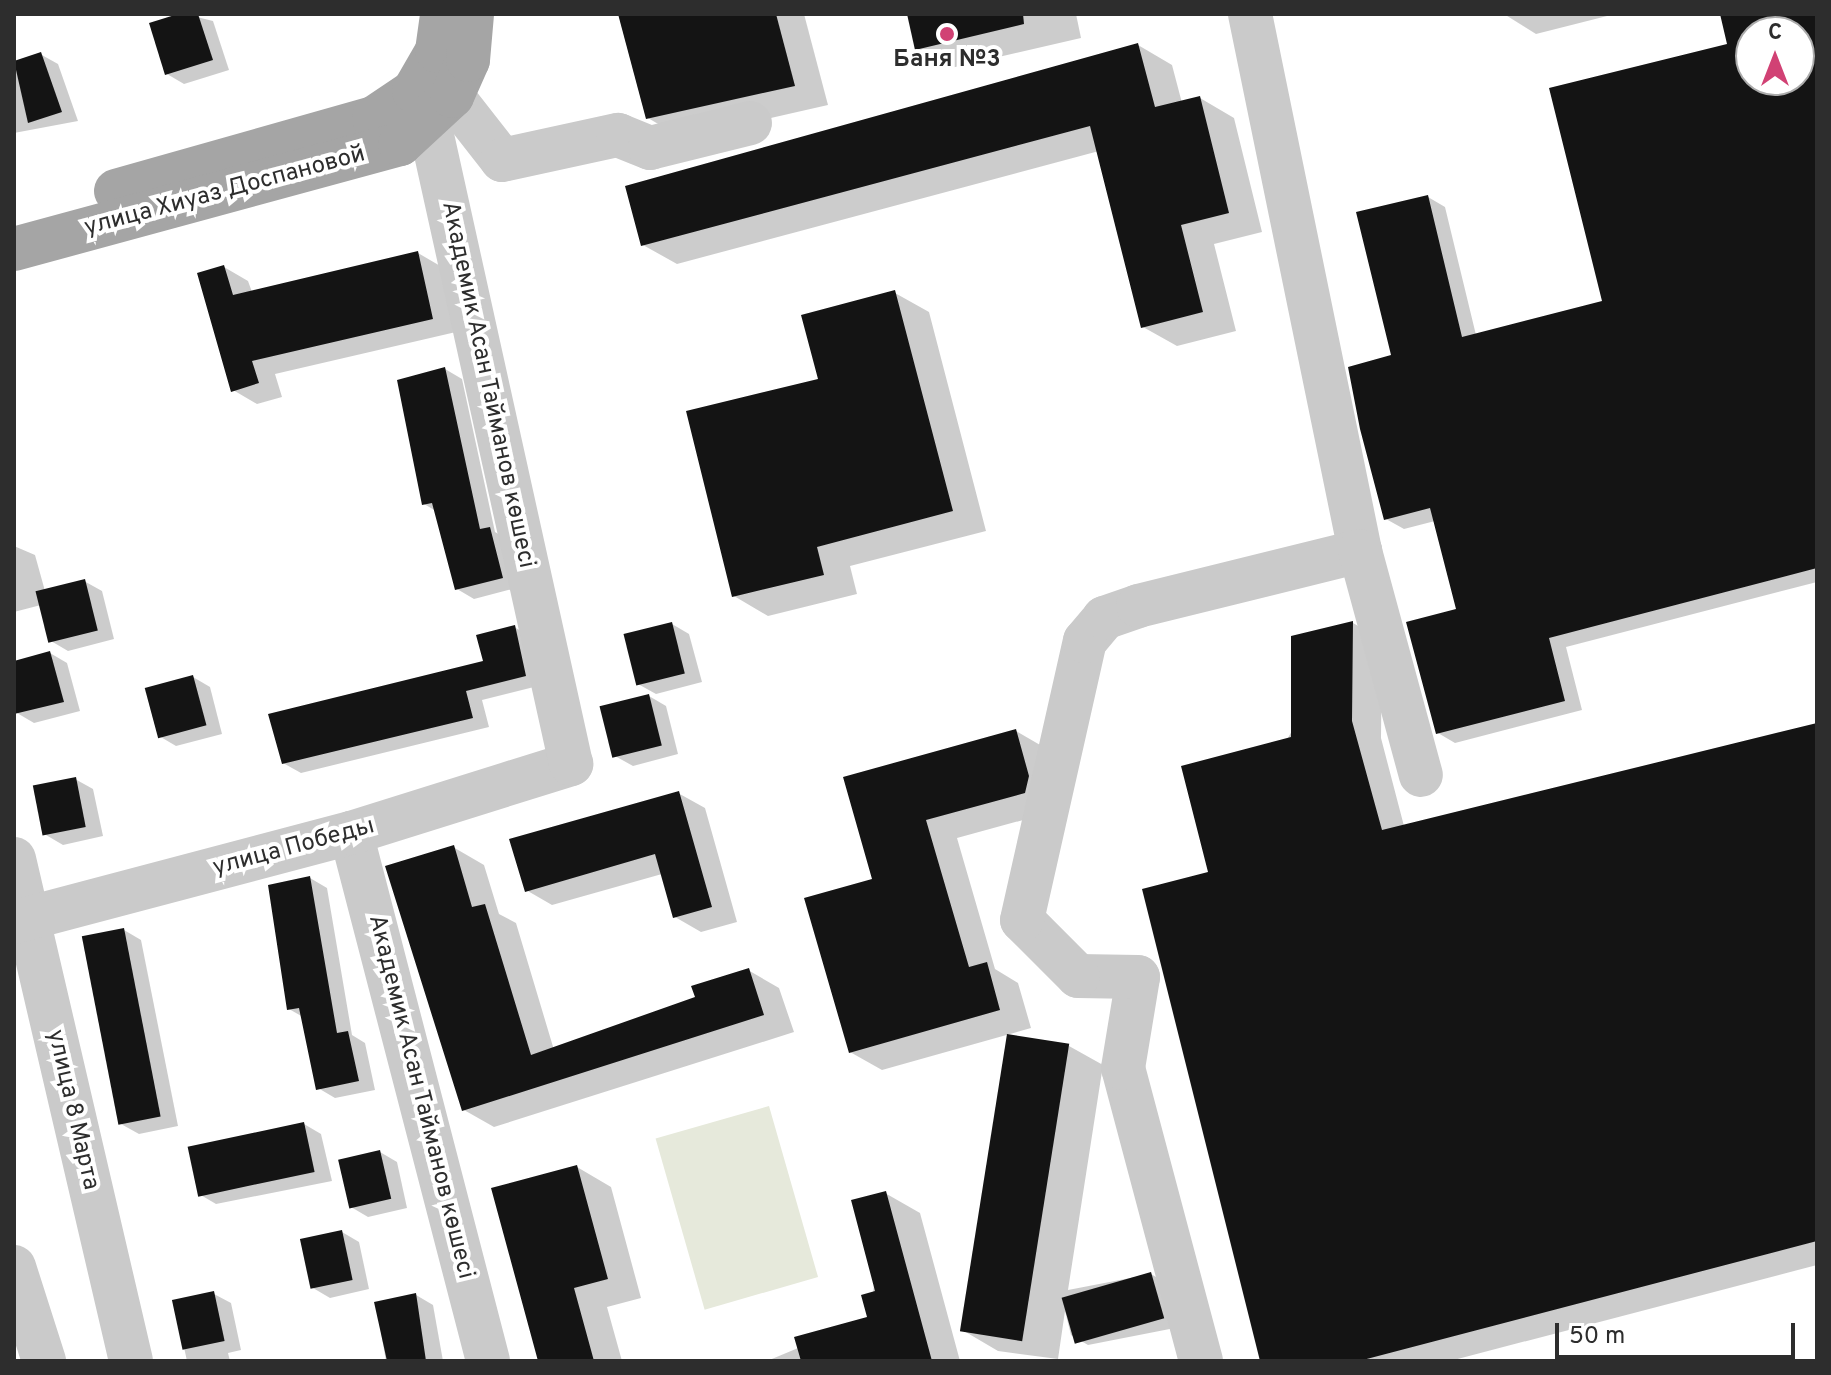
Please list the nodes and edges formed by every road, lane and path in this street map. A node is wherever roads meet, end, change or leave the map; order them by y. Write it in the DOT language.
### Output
graph roads {
  1 [pos="442,14"];
  2 [pos="472,14"];
  3 [pos="1250,14"];
  4 [pos="432,103"];
  5 [pos="750,123"];
  6 [pos="14,220"];
  7 [pos="14,249"];
  8 [pos="1360,551"];
  9 [pos="571,764"];
  10 [pos="1421,775"];
  11 [pos="351,833"];
  12 [pos="14,859"];
  13 [pos="21,920"];
  14 [pos="14,1267"];
  15 [pos="44,1361"];
  16 [pos="131,1361"];
  17 [pos="488,1361"];
  18 [pos="1201,1361"];
  1 -- 4 [label="main road"];
  2 -- 4 [label="main road"];
  3 -- 8 [label="street"];
  4 -- 5 [label="street"];
  4 -- 6 [label="main road, улица Хиуаз Доспановой"];
  4 -- 7 [label="main road, улица Хиуаз Доспановой"];
  4 -- 9 [label="street, Академик Асан Тайманов көшесі"];
  8 -- 10 [label="street"];
  8 -- 18 [label="street"];
  9 -- 11 [label="street, улица Победы"];
  11 -- 13 [label="street, улица Победы"];
  11 -- 17 [label="street, Академик Асан Тайманов көшесі"];
  12 -- 13 [label="street, улица 8 Марта"];
  13 -- 16 [label="street, улица 8 Марта"];
  14 -- 15 [label="street"];
}
